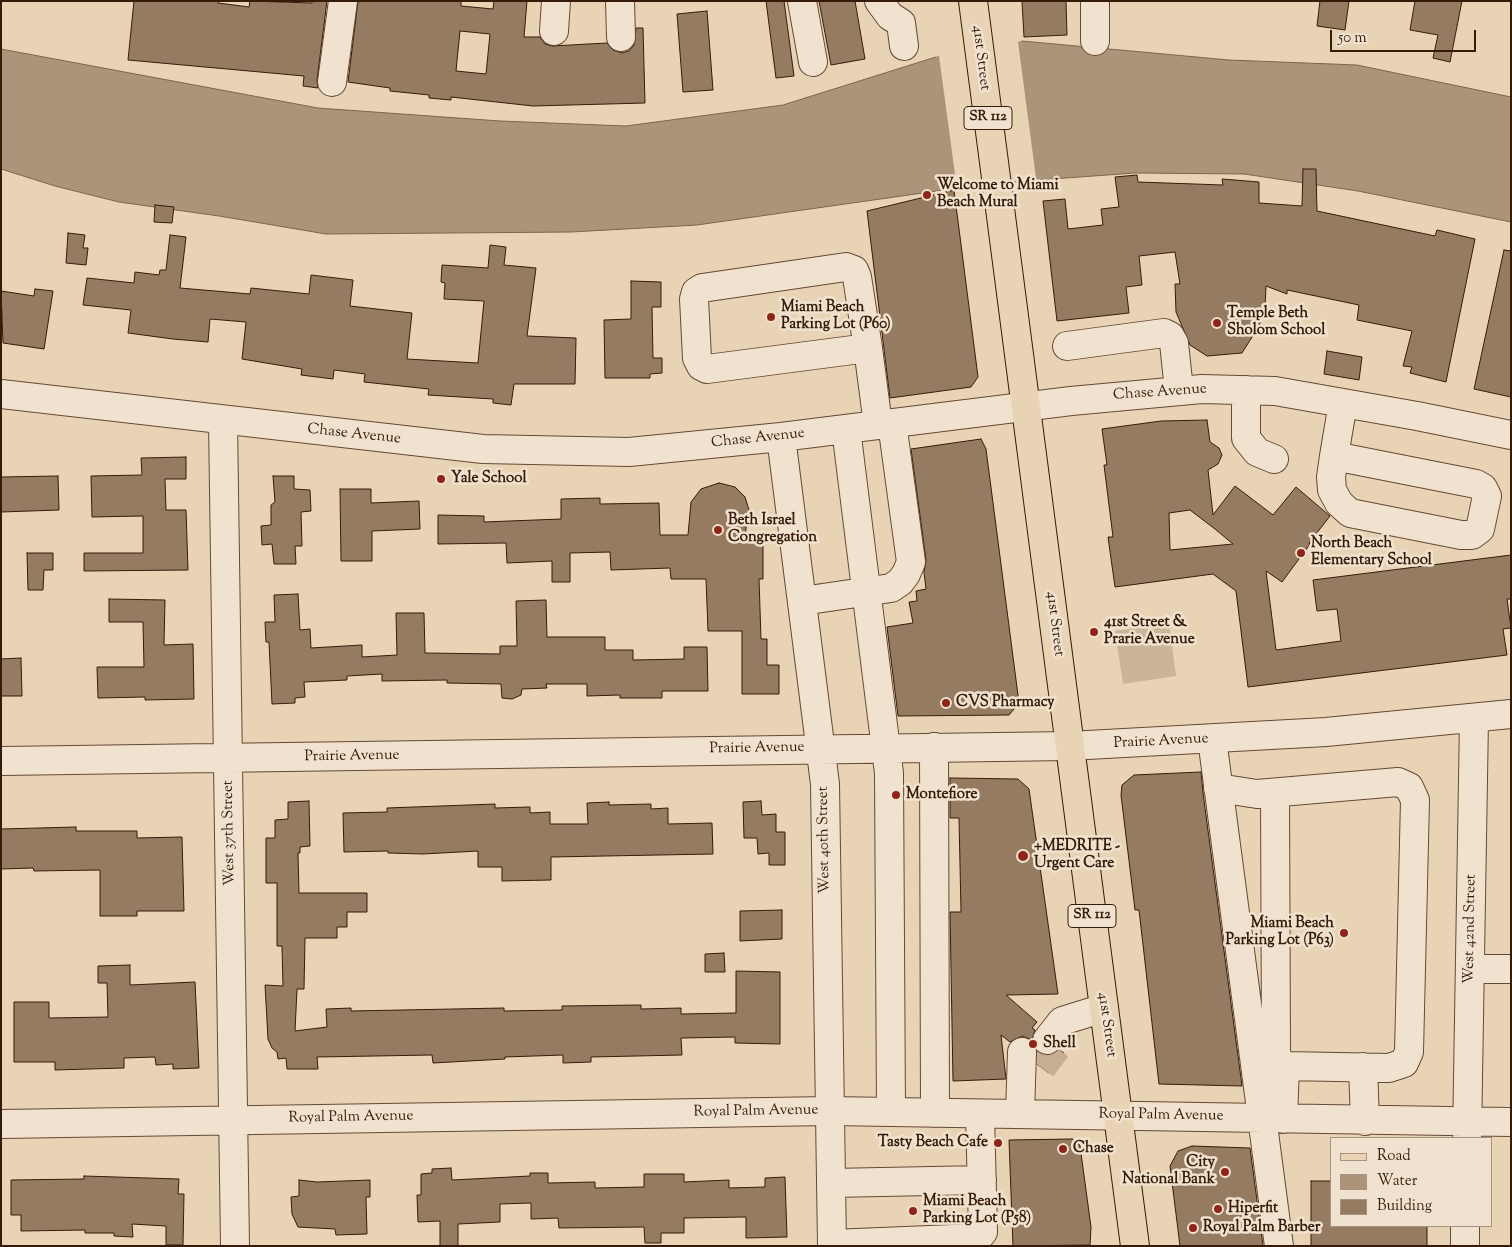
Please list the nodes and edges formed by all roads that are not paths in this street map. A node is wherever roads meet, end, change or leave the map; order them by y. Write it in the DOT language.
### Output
graph roads {
  1 [pos="343,1"];
  2 [pos="556,1"];
  3 [pos="620,1"];
  4 [pos="802,1"];
  5 [pos="879,1"];
  6 [pos="973,1"];
  7 [pos="1095,1"];
  8 [pos="554,31"];
  9 [pos="621,37"];
  10 [pos="1096,41"];
  11 [pos="904,46"];
  12 [pos="813,62"];
  13 [pos="332,82"];
  14 [pos="1067,346"];
  15 [pos="868,348"];
  16 [pos="1179,390"];
  17 [pos="1246,390"];
  18 [pos="1,394"];
  19 [pos="1343,403"];
  20 [pos="1026,406"];
  21 [pos="223,421"];
  22 [pos="885,424"];
  23 [pos="846,428"];
  24 [pos="1511,435"];
  25 [pos="781,437"];
  26 [pos="1334,456"];
  27 [pos="1274,459"];
  28 [pos="865,592"];
  29 [pos="802,601"];
  30 [pos="1511,714"];
  31 [pos="1474,719"];
  32 [pos="1212,739"];
  33 [pos="1070,746"];
  34 [pos="934,747"];
  35 [pos="884,748"];
  36 [pos="821,749"];
  37 [pos="229,759"];
  38 [pos="1,761"];
  39 [pos="1218,788"];
  40 [pos="1275,793"];
  41 [pos="1470,968"];
  42 [pos="1511,969"];
  43 [pos="1104,1008"];
  44 [pos="1285,1066"];
  45 [pos="1363,1067"];
  46 [pos="1256,1071"];
  47 [pos="830,1111"];
  48 [pos="891,1112"];
  49 [pos="935,1113"];
  50 [pos="980,1114"];
  51 [pos="1020,1114"];
  52 [pos="1118,1115"];
  53 [pos="1273,1119"];
  54 [pos="233,1120"];
  55 [pos="1511,1122"];
  56 [pos="1,1124"];
  57 [pos="1349,1127"];
  58 [pos="1467,1130"];
  59 [pos="982,1180"];
  60 [pos="831,1184"];
  61 [pos="1465,1227"];
  62 [pos="832,1245"];
  63 [pos="235,1246"];
  64 [pos="1135,1246"];
  65 [pos="1280,1246"];
  66 [pos="1465,1246"];
  1 -- 13 [label="street"];
  2 -- 8 [label="street"];
  3 -- 9 [label="street"];
  4 -- 12 [label="street"];
  5 -- 11 [label="street"];
  6 -- 20 [label="main road, 41st Street / SR 112"];
  7 -- 10 [label="street"];
  14 -- 16 [label="street"];
  15 -- 15 [label="street"];
  15 -- 22 [label="street"];
  16 -- 17 [label="street, Chase Avenue"];
  16 -- 20 [label="street, Chase Avenue"];
  17 -- 19 [label="street, Chase Avenue"];
  17 -- 27 [label="street"];
  18 -- 21 [label="street, Chase Avenue"];
  19 -- 24 [label="street, Chase Avenue"];
  19 -- 26 [label="street"];
  20 -- 22 [label="street, Chase Avenue"];
  20 -- 33 [label="main road, 41st Street / SR 112"];
  21 -- 25 [label="street, Chase Avenue"];
  21 -- 37 [label="street, West 37th Street"];
  22 -- 23 [label="street, Chase Avenue"];
  22 -- 28 [label="street"];
  23 -- 25 [label="street, Chase Avenue"];
  23 -- 28 [label="street"];
  25 -- 29 [label="street, West 40th Street"];
  26 -- 26 [label="street"];
  28 -- 29 [label="street"];
  28 -- 35 [label="street"];
  29 -- 36 [label="street, West 40th Street"];
  30 -- 31 [label="street, Prairie Avenue"];
  31 -- 32 [label="street, Prairie Avenue"];
  31 -- 41 [label="street, West 42nd Street"];
  32 -- 33 [label="street, Prairie Avenue"];
  32 -- 39 [label="street"];
  33 -- 34 [label="street, Prairie Avenue"];
  33 -- 43 [label="main road, 41st Street / SR 112"];
  34 -- 35 [label="street, Prairie Avenue"];
  34 -- 49 [label="street"];
  35 -- 36 [label="street, Prairie Avenue"];
  35 -- 48 [label="street"];
  36 -- 37 [label="street, Prairie Avenue"];
  36 -- 47 [label="street, West 40th Street"];
  37 -- 38 [label="street, Prairie Avenue"];
  37 -- 54 [label="street, West 37th Street"];
  39 -- 40 [label="street"];
  39 -- 46 [label="street"];
  40 -- 44 [label="street"];
  40 -- 45 [label="street"];
  41 -- 42 [label="street"];
  41 -- 58 [label="street, West 42nd Street"];
  43 -- 51 [label="street"];
  43 -- 52 [label="main road, 41st Street / SR 112"];
  44 -- 45 [label="street"];
  44 -- 46 [label="street"];
  44 -- 53 [label="street"];
  45 -- 57 [label="street"];
  46 -- 53 [label="street"];
  47 -- 48 [label="street, Royal Palm Avenue"];
  47 -- 54 [label="street, Royal Palm Avenue"];
  47 -- 60 [label="street, West 40th Street"];
  48 -- 49 [label="street, Royal Palm Avenue"];
  49 -- 50 [label="street, Royal Palm Avenue"];
  50 -- 51 [label="street, Royal Palm Avenue"];
  50 -- 59 [label="street"];
  51 -- 52 [label="street, Royal Palm Avenue"];
  52 -- 53 [label="street, Royal Palm Avenue"];
  52 -- 64 [label="main road, 41st Street / SR 112"];
  53 -- 57 [label="street, Royal Palm Avenue"];
  53 -- 65 [label="street"];
  54 -- 56 [label="street, Royal Palm Avenue"];
  54 -- 63 [label="street, West 37th Street"];
  55 -- 58 [label="street, Royal Palm Avenue"];
  57 -- 58 [label="street, Royal Palm Avenue"];
  59 -- 60 [label="street"];
  59 -- 62 [label="street"];
  60 -- 62 [label="street, West 40th Street"];
  61 -- 66 [label="street"];
}
